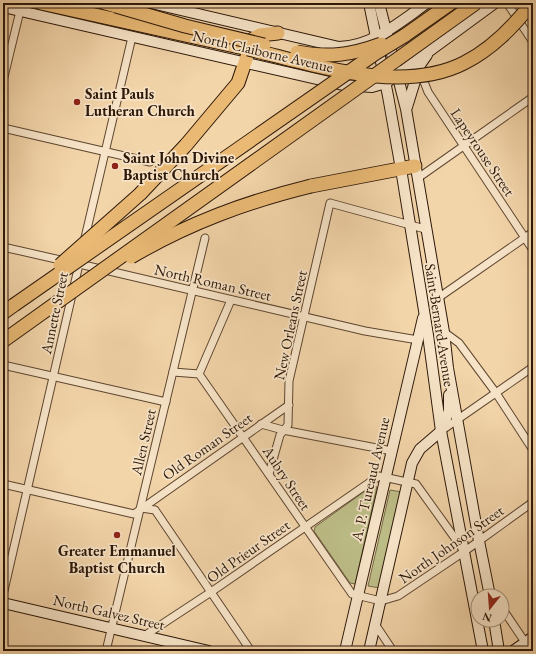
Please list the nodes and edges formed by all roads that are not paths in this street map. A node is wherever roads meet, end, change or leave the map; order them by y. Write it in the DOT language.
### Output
graph roads {
  1 [pos="41,3"];
  2 [pos="152,3"];
  3 [pos="369,3"];
  4 [pos="379,3"];
  5 [pos="427,3"];
  6 [pos="451,3"];
  7 [pos="476,3"];
  8 [pos="495,3"];
  9 [pos="507,3"];
  10 [pos="532,3"];
  11 [pos="110,5"];
  12 [pos="3,7"];
  13 [pos="20,11"];
  14 [pos="388,30"];
  15 [pos="278,33"];
  16 [pos="404,36"];
  17 [pos="132,37"];
  18 [pos="375,37"];
  19 [pos="533,42"];
  20 [pos="434,45"];
  21 [pos="246,64"];
  22 [pos="420,65"];
  23 [pos="398,74"];
  24 [pos="3,81"];
  25 [pos="386,83"];
  26 [pos="533,97"];
  27 [pos="406,109"];
  28 [pos="3,128"];
  29 [pos="464,146"];
  30 [pos="106,150"];
  31 [pos="150,162"];
  32 [pos="401,169"];
  33 [pos="416,172"];
  34 [pos="409,224"];
  35 [pos="425,229"];
  36 [pos="533,232"];
  37 [pos="205,238"];
  38 [pos="524,238"];
  39 [pos="3,247"];
  40 [pos="533,250"];
  41 [pos="79,264"];
  42 [pos="81,287"];
  43 [pos="193,290"];
  44 [pos="438,298"];
  45 [pos="231,300"];
  46 [pos="14,305"];
  47 [pos="3,313"];
  48 [pos="424,314"];
  49 [pos="305,316"];
  50 [pos="444,332"];
  51 [pos="428,335"];
  52 [pos="418,340"];
  53 [pos="3,341"];
  54 [pos="3,365"];
  55 [pos="533,367"];
  56 [pos="448,368"];
  57 [pos="173,372"];
  58 [pos="199,374"];
  59 [pos="54,377"];
  60 [pos="496,393"];
  61 [pos="166,402"];
  62 [pos="289,405"];
  63 [pos="458,419"];
  64 [pos="261,424"];
  65 [pos="283,430"];
  66 [pos="441,431"];
  67 [pos="243,436"];
  68 [pos="533,450"];
  69 [pos="392,451"];
  70 [pos="269,474"];
  71 [pos="385,477"];
  72 [pos="408,481"];
  73 [pos="3,484"];
  74 [pos="27,489"];
  75 [pos="533,502"];
  76 [pos="141,508"];
  77 [pos="306,527"];
  78 [pos="479,541"];
  79 [pos="465,551"];
  80 [pos="490,588"];
  81 [pos="211,592"];
  82 [pos="3,595"];
  83 [pos="358,595"];
  84 [pos="381,601"];
  85 [pos="3,603"];
  86 [pos="510,618"];
  87 [pos="375,624"];
  88 [pos="112,628"];
  89 [pos="495,628"];
  90 [pos="144,636"];
  91 [pos="530,643"];
  92 [pos="106,651"];
  93 [pos="209,651"];
  94 [pos="251,651"];
  95 [pos="346,651"];
  96 [pos="369,651"];
  97 [pos="393,651"];
  98 [pos="483,651"];
  99 [pos="499,651"];
  100 [pos="513,651"];
  1 -- 10 [label="highway, bridge"];
  2 -- 15 [label="street, North Claiborne Avenue"];
  3 -- 18 [label="street, Saint Bernard Avenue"];
  4 -- 14 [label="street, Saint Bernard Avenue"];
  5 -- 14 [label="street, North Claiborne Avenue"];
  6 -- 16 [label="highway"];
  7 -- 42 [label="highway, bridge"];
  8 -- 20 [label="street, North Claiborne Avenue"];
  9 -- 19 [label="street"];
  11 -- 16 [label="highway, bridge"];
  12 -- 13 [label="street, North Claiborne Avenue"];
  13 -- 17 [label="street, North Claiborne Avenue"];
  13 -- 24 [label="street"];
  14 -- 18 [label="street, North Claiborne Avenue"];
  14 -- 23 [label="street, Saint Bernard Avenue"];
  15 -- 18 [label="street, North Claiborne Avenue"];
  15 -- 21 [label="highway"];
  16 -- 46 [label="highway, bridge"];
  17 -- 21 [label="street, North Claiborne Avenue"];
  17 -- 30 [label="street, Annette Street"];
  18 -- 25 [label="street, Saint Bernard Avenue"];
  20 -- 22 [label="street"];
  20 -- 23 [label="street, North Claiborne Avenue"];
  21 -- 25 [label="street, North Claiborne Avenue"];
  21 -- 46 [label="highway, bridge"];
  22 -- 27 [label="street"];
  22 -- 29 [label="street, Lapeyrouse Street"];
  23 -- 25 [label="street, North Claiborne Avenue"];
  23 -- 27 [label="street, Saint Bernard Avenue"];
  25 -- 32 [label="street, Saint Bernard Avenue"];
  26 -- 29 [label="street"];
  27 -- 33 [label="street, Saint Bernard Avenue"];
  28 -- 30 [label="street"];
  29 -- 33 [label="street"];
  29 -- 38 [label="street, Lapeyrouse Street"];
  30 -- 31 [label="street"];
  30 -- 41 [label="street, Annette Street"];
  32 -- 33 [label="highway"];
  32 -- 34 [label="street, Saint Bernard Avenue"];
  32 -- 42 [label="highway, bridge"];
  33 -- 35 [label="street, Saint Bernard Avenue"];
  34 -- 35 [label="street"];
  34 -- 48 [label="street, Saint Bernard Avenue"];
  34 -- 49 [label="street, New Orleans Street"];
  35 -- 44 [label="street, Saint Bernard Avenue"];
  36 -- 38 [label="street"];
  37 -- 43 [label="street, Allen Street"];
  38 -- 40 [label="street, Lapeyrouse Street"];
  38 -- 44 [label="street"];
  39 -- 41 [label="street, North Roman Street"];
  41 -- 43 [label="street, North Roman Street"];
  41 -- 59 [label="street, Annette Street"];
  42 -- 53 [label="highway, bridge"];
  43 -- 45 [label="street, North Roman Street"];
  43 -- 57 [label="street, Allen Street"];
  44 -- 50 [label="street, Saint Bernard Avenue"];
  45 -- 49 [label="street, North Roman Street"];
  45 -- 58 [label="street"];
  46 -- 47 [label="highway"];
  48 -- 51 [label="street, Saint Bernard Avenue"];
  48 -- 52 [label="street, A. P. Tureaud Avenue"];
  49 -- 52 [label="street, North Roman Street"];
  49 -- 62 [label="street, New Orleans Street"];
  50 -- 51 [label="street"];
  50 -- 56 [label="street, Saint Bernard Avenue"];
  50 -- 60 [label="street"];
  51 -- 66 [label="street, Saint Bernard Avenue"];
  52 -- 69 [label="street, A. P. Tureaud Avenue"];
  54 -- 59 [label="street"];
  55 -- 60 [label="street"];
  56 -- 63 [label="street, Saint Bernard Avenue"];
  56 -- 66 [label="street"];
  57 -- 58 [label="street"];
  57 -- 61 [label="street, Allen Street"];
  58 -- 67 [label="street, Aubry Street"];
  59 -- 61 [label="street"];
  59 -- 74 [label="street, Annette Street"];
  60 -- 63 [label="street"];
  60 -- 68 [label="street"];
  61 -- 76 [label="street, Allen Street"];
  62 -- 64 [label="street, Old Roman Street"];
  62 -- 65 [label="street, New Orleans Street"];
  63 -- 66 [label="street"];
  63 -- 78 [label="street, Saint Bernard Avenue"];
  64 -- 65 [label="street"];
  64 -- 67 [label="street, Old Roman Street"];
  65 -- 69 [label="street"];
  65 -- 70 [label="street, New Orleans Street"];
  66 -- 72 [label="street"];
  66 -- 79 [label="street, Saint Bernard Avenue"];
  67 -- 70 [label="street, Aubry Street"];
  67 -- 76 [label="street, Old Roman Street"];
  69 -- 71 [label="street, A. P. Tureaud Avenue"];
  70 -- 77 [label="street, Aubry Street"];
  71 -- 72 [label="street"];
  71 -- 77 [label="street, Old Prieur Street"];
  71 -- 83 [label="street, A. P. Tureaud Avenue"];
  72 -- 79 [label="street"];
  72 -- 84 [label="street"];
  73 -- 74 [label="street"];
  74 -- 76 [label="street"];
  74 -- 82 [label="street, Annette Street"];
  75 -- 78 [label="street, North Johnson Street"];
  76 -- 81 [label="street"];
  76 -- 88 [label="street, Allen Street"];
  77 -- 81 [label="street, Old Prieur Street"];
  77 -- 83 [label="street, Aubry Street"];
  78 -- 79 [label="street, North Johnson Street"];
  78 -- 80 [label="street, Saint Bernard Avenue"];
  79 -- 84 [label="street, North Johnson Street"];
  79 -- 98 [label="street, Saint Bernard Avenue"];
  81 -- 90 [label="street, Old Prieur Street"];
  81 -- 94 [label="street"];
  83 -- 84 [label="street, Aubry Street"];
  83 -- 95 [label="street, A. P. Tureaud Avenue"];
  84 -- 87 [label="street"];
  85 -- 88 [label="street, North Galvez Street"];
  86 -- 91 [label="street"];
  87 -- 96 [label="street"];
  87 -- 97 [label="street"];
  88 -- 90 [label="street, North Galvez Street"];
  88 -- 92 [label="street, Allen Street"];
  89 -- 99 [label="street"];
  90 -- 93 [label="street, North Galvez Street"];
  91 -- 100 [label="street"];
}
